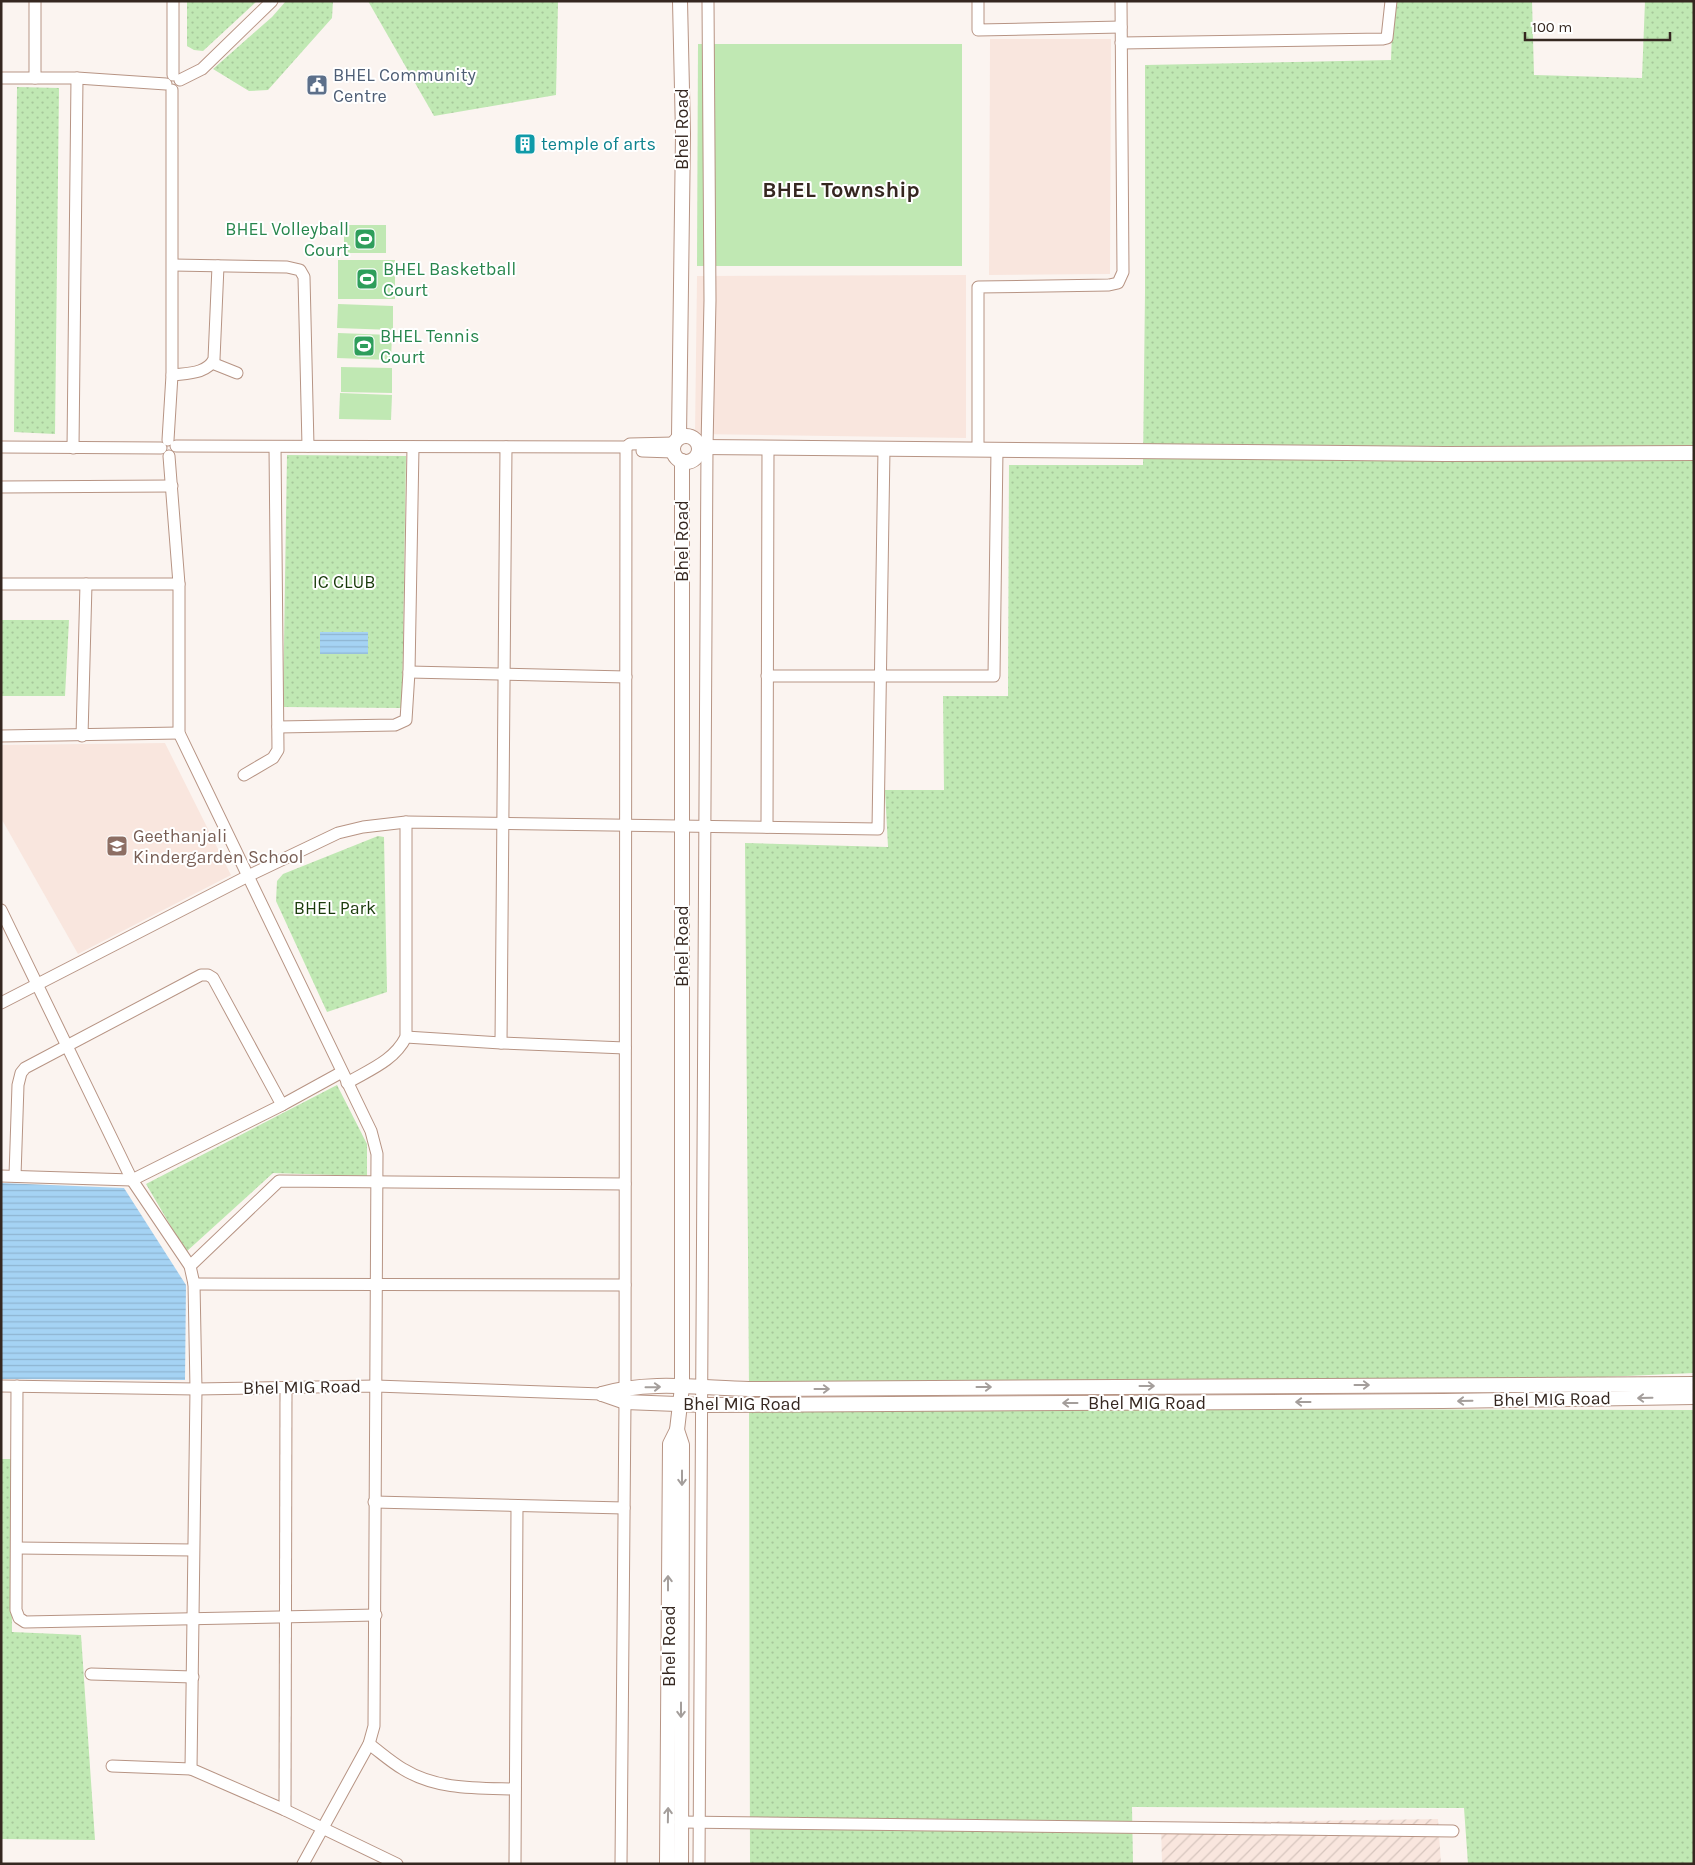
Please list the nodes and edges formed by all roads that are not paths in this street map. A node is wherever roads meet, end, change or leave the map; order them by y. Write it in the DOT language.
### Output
graph roads {
  1 [pos="35,1"];
  2 [pos="173,1"];
  3 [pos="272,1"];
  4 [pos="680,1"];
  5 [pos="708,1"];
  6 [pos="978,1"];
  7 [pos="1120,1"];
  8 [pos="1391,1"];
  9 [pos="1121,28"];
  10 [pos="1121,43"];
  11 [pos="1,78"];
  12 [pos="35,78"];
  13 [pos="77,78"];
  14 [pos="173,82"];
  15 [pos="173,265"];
  16 [pos="218,266"];
  17 [pos="212,363"];
  18 [pos="237,373"];
  19 [pos="172,375"];
  20 [pos="308,446"];
  21 [pos="1,447"];
  22 [pos="169,447"];
  23 [pos="275,447"];
  24 [pos="413,447"];
  25 [pos="506,447"];
  26 [pos="626,447"];
  27 [pos="703,447"];
  28 [pos="73,448"];
  29 [pos="677,448"];
  30 [pos="768,448"];
  31 [pos="884,448"];
  32 [pos="978,449"];
  33 [pos="998,449"];
  34 [pos="1694,453"];
  35 [pos="172,486"];
  36 [pos="1,487"];
  37 [pos="1,584"];
  38 [pos="86,584"];
  39 [pos="180,584"];
  40 [pos="409,672"];
  41 [pos="504,674"];
  42 [pos="768,676"];
  43 [pos="881,676"];
  44 [pos="626,677"];
  45 [pos="278,727"];
  46 [pos="179,734"];
  47 [pos="1,736"];
  48 [pos="82,736"];
  49 [pos="244,775"];
  50 [pos="406,822"];
  51 [pos="503,824"];
  52 [pos="626,824"];
  53 [pos="683,826"];
  54 [pos="706,826"];
  55 [pos="767,827"];
  56 [pos="248,876"];
  57 [pos="1,910"];
  58 [pos="38,984"];
  59 [pos="1,1003"];
  60 [pos="406,1037"];
  61 [pos="501,1043"];
  62 [pos="68,1046"];
  63 [pos="625,1048"];
  64 [pos="342,1072"];
  65 [pos="347,1083"];
  66 [pos="282,1105"];
  67 [pos="1,1176"];
  68 [pos="15,1176"];
  69 [pos="132,1180"];
  70 [pos="379,1182"];
  71 [pos="625,1184"];
  72 [pos="190,1266"];
  73 [pos="375,1283"];
  74 [pos="194,1284"];
  75 [pos="625,1285"];
  76 [pos="1694,1384"];
  77 [pos="1,1386"];
  78 [pos="17,1386"];
  79 [pos="376,1386"];
  80 [pos="624,1387"];
  81 [pos="682,1387"];
  82 [pos="286,1388"];
  83 [pos="703,1388"];
  84 [pos="196,1389"];
  85 [pos="602,1394"];
  86 [pos="1694,1397"];
  87 [pos="625,1402"];
  88 [pos="681,1404"];
  89 [pos="703,1405"];
  90 [pos="677,1430"];
  91 [pos="374,1502"];
  92 [pos="516,1507"];
  93 [pos="624,1508"];
  94 [pos="17,1548"];
  95 [pos="193,1550"];
  96 [pos="376,1615"];
  97 [pos="286,1616"];
  98 [pos="193,1619"];
  99 [pos="92,1674"];
  100 [pos="193,1677"];
  101 [pos="369,1744"];
  102 [pos="112,1766"];
  103 [pos="191,1769"];
  104 [pos="515,1789"];
  105 [pos="285,1810"];
  106 [pos="680,1822"];
  107 [pos="699,1822"];
  108 [pos="321,1828"];
  109 [pos="1453,1831"];
  110 [pos="303,1864"];
  111 [pos="397,1864"];
  112 [pos="515,1864"];
  113 [pos="620,1864"];
  114 [pos="667,1864"];
  115 [pos="681,1864"];
  116 [pos="699,1864"];
  1 -- 12 [label="street"];
  2 -- 14 [label="street"];
  3 -- 14 [label="street"];
  4 -- 29 [label="street, Bhel Road"];
  5 -- 27 [label="street"];
  6 -- 9 [label="street"];
  7 -- 9 [label="street"];
  8 -- 10 [label="street"];
  9 -- 10 [label="street"];
  10 -- 32 [label="street"];
  11 -- 12 [label="street"];
  12 -- 13 [label="street"];
  13 -- 14 [label="street"];
  13 -- 28 [label="street"];
  14 -- 15 [label="street"];
  15 -- 16 [label="street"];
  15 -- 19 [label="street"];
  16 -- 17 [label="street"];
  16 -- 20 [label="street"];
  17 -- 18 [label="street"];
  17 -- 19 [label="street"];
  19 -- 22 [label="street"];
  20 -- 23 [label="street"];
  20 -- 24 [label="street"];
  21 -- 28 [label="street"];
  22 -- 23 [label="street"];
  22 -- 28 [label="street"];
  22 -- 35 [label="street"];
  23 -- 45 [label="street"];
  24 -- 25 [label="street"];
  24 -- 40 [label="street"];
  25 -- 26 [label="street"];
  25 -- 41 [label="street"];
  26 -- 29 [label="street"];
  26 -- 44 [label="street"];
  27 -- 29 [label="street"];
  27 -- 29 [label="street"];
  27 -- 30 [label="street"];
  27 -- 54 [label="street"];
  29 -- 53 [label="street, Bhel Road"];
  30 -- 31 [label="street"];
  30 -- 42 [label="street"];
  31 -- 32 [label="street"];
  31 -- 43 [label="street"];
  32 -- 33 [label="street"];
  33 -- 34 [label="street"];
  33 -- 43 [label="street"];
  35 -- 36 [label="street"];
  35 -- 39 [label="street"];
  37 -- 38 [label="street"];
  38 -- 39 [label="street"];
  38 -- 48 [label="street"];
  39 -- 46 [label="street"];
  40 -- 41 [label="street"];
  40 -- 45 [label="street"];
  41 -- 44 [label="street"];
  41 -- 51 [label="street"];
  42 -- 43 [label="street"];
  42 -- 55 [label="street"];
  43 -- 55 [label="street"];
  44 -- 52 [label="street"];
  45 -- 49 [label="street"];
  46 -- 48 [label="street"];
  46 -- 56 [label="street"];
  47 -- 48 [label="street"];
  50 -- 51 [label="street"];
  50 -- 56 [label="street"];
  50 -- 60 [label="street"];
  51 -- 52 [label="street"];
  51 -- 61 [label="street"];
  52 -- 53 [label="street"];
  52 -- 63 [label="street"];
  53 -- 54 [label="street"];
  53 -- 81 [label="street, Bhel Road"];
  54 -- 55 [label="street"];
  54 -- 83 [label="street"];
  56 -- 58 [label="street"];
  56 -- 64 [label="street"];
  57 -- 58 [label="street"];
  58 -- 59 [label="street"];
  58 -- 62 [label="street"];
  60 -- 61 [label="street"];
  60 -- 65 [label="street"];
  61 -- 63 [label="street"];
  62 -- 66 [label="street"];
  62 -- 68 [label="street"];
  62 -- 69 [label="street"];
  63 -- 71 [label="street"];
  64 -- 65 [label="street"];
  64 -- 66 [label="street"];
  65 -- 70 [label="street"];
  66 -- 69 [label="street"];
  67 -- 68 [label="street"];
  68 -- 69 [label="street"];
  69 -- 72 [label="street"];
  70 -- 71 [label="street"];
  70 -- 72 [label="street"];
  70 -- 73 [label="street"];
  71 -- 75 [label="street"];
  72 -- 74 [label="street"];
  73 -- 74 [label="street"];
  73 -- 75 [label="street"];
  73 -- 79 [label="street"];
  74 -- 84 [label="street"];
  75 -- 80 [label="street"];
  83 -- 76 [label="street, Bhel MIG Road, one-way"];
  77 -- 78 [label="street, Bhel MIG Road"];
  78 -- 84 [label="street, Bhel MIG Road"];
  78 -- 94 [label="street"];
  79 -- 82 [label="street, Bhel MIG Road"];
  79 -- 85 [label="street, Bhel MIG Road"];
  79 -- 91 [label="street"];
  80 -- 81 [label="street, Bhel MIG Road, one-way"];
  80 -- 85 [label="street, Bhel MIG Road"];
  80 -- 87 [label="street"];
  81 -- 83 [label="street, Bhel MIG Road"];
  81 -- 88 [label="street, Bhel Road"];
  82 -- 84 [label="street, Bhel MIG Road"];
  82 -- 97 [label="street"];
  83 -- 89 [label="street"];
  84 -- 95 [label="street"];
  85 -- 87 [label="street, Bhel MIG Road"];
  86 -- 89 [label="street, Bhel MIG Road, one-way"];
  87 -- 88 [label="street, Bhel MIG Road"];
  87 -- 93 [label="street"];
  88 -- 89 [label="street, Bhel MIG Road"];
  88 -- 90 [label="street, Bhel Road"];
  89 -- 107 [label="street"];
  90 -- 106 [label="street, Bhel Road, one-way"];
  114 -- 90 [label="street, Bhel Road, one-way"];
  91 -- 92 [label="street"];
  91 -- 96 [label="street"];
  92 -- 93 [label="street"];
  92 -- 104 [label="street"];
  93 -- 113 [label="street"];
  94 -- 95 [label="street"];
  94 -- 98 [label="street"];
  95 -- 98 [label="street"];
  96 -- 97 [label="street"];
  96 -- 101 [label="street"];
  97 -- 98 [label="street"];
  97 -- 105 [label="street"];
  98 -- 100 [label="street"];
  99 -- 100 [label="street"];
  100 -- 103 [label="street"];
  101 -- 104 [label="street"];
  101 -- 108 [label="street"];
  102 -- 103 [label="street"];
  103 -- 105 [label="street"];
  104 -- 112 [label="street"];
  105 -- 108 [label="street"];
  106 -- 107 [label="street"];
  106 -- 115 [label="street, Bhel Road"];
  107 -- 109 [label="street"];
  107 -- 116 [label="street"];
  108 -- 110 [label="street"];
  108 -- 111 [label="street"];
}
